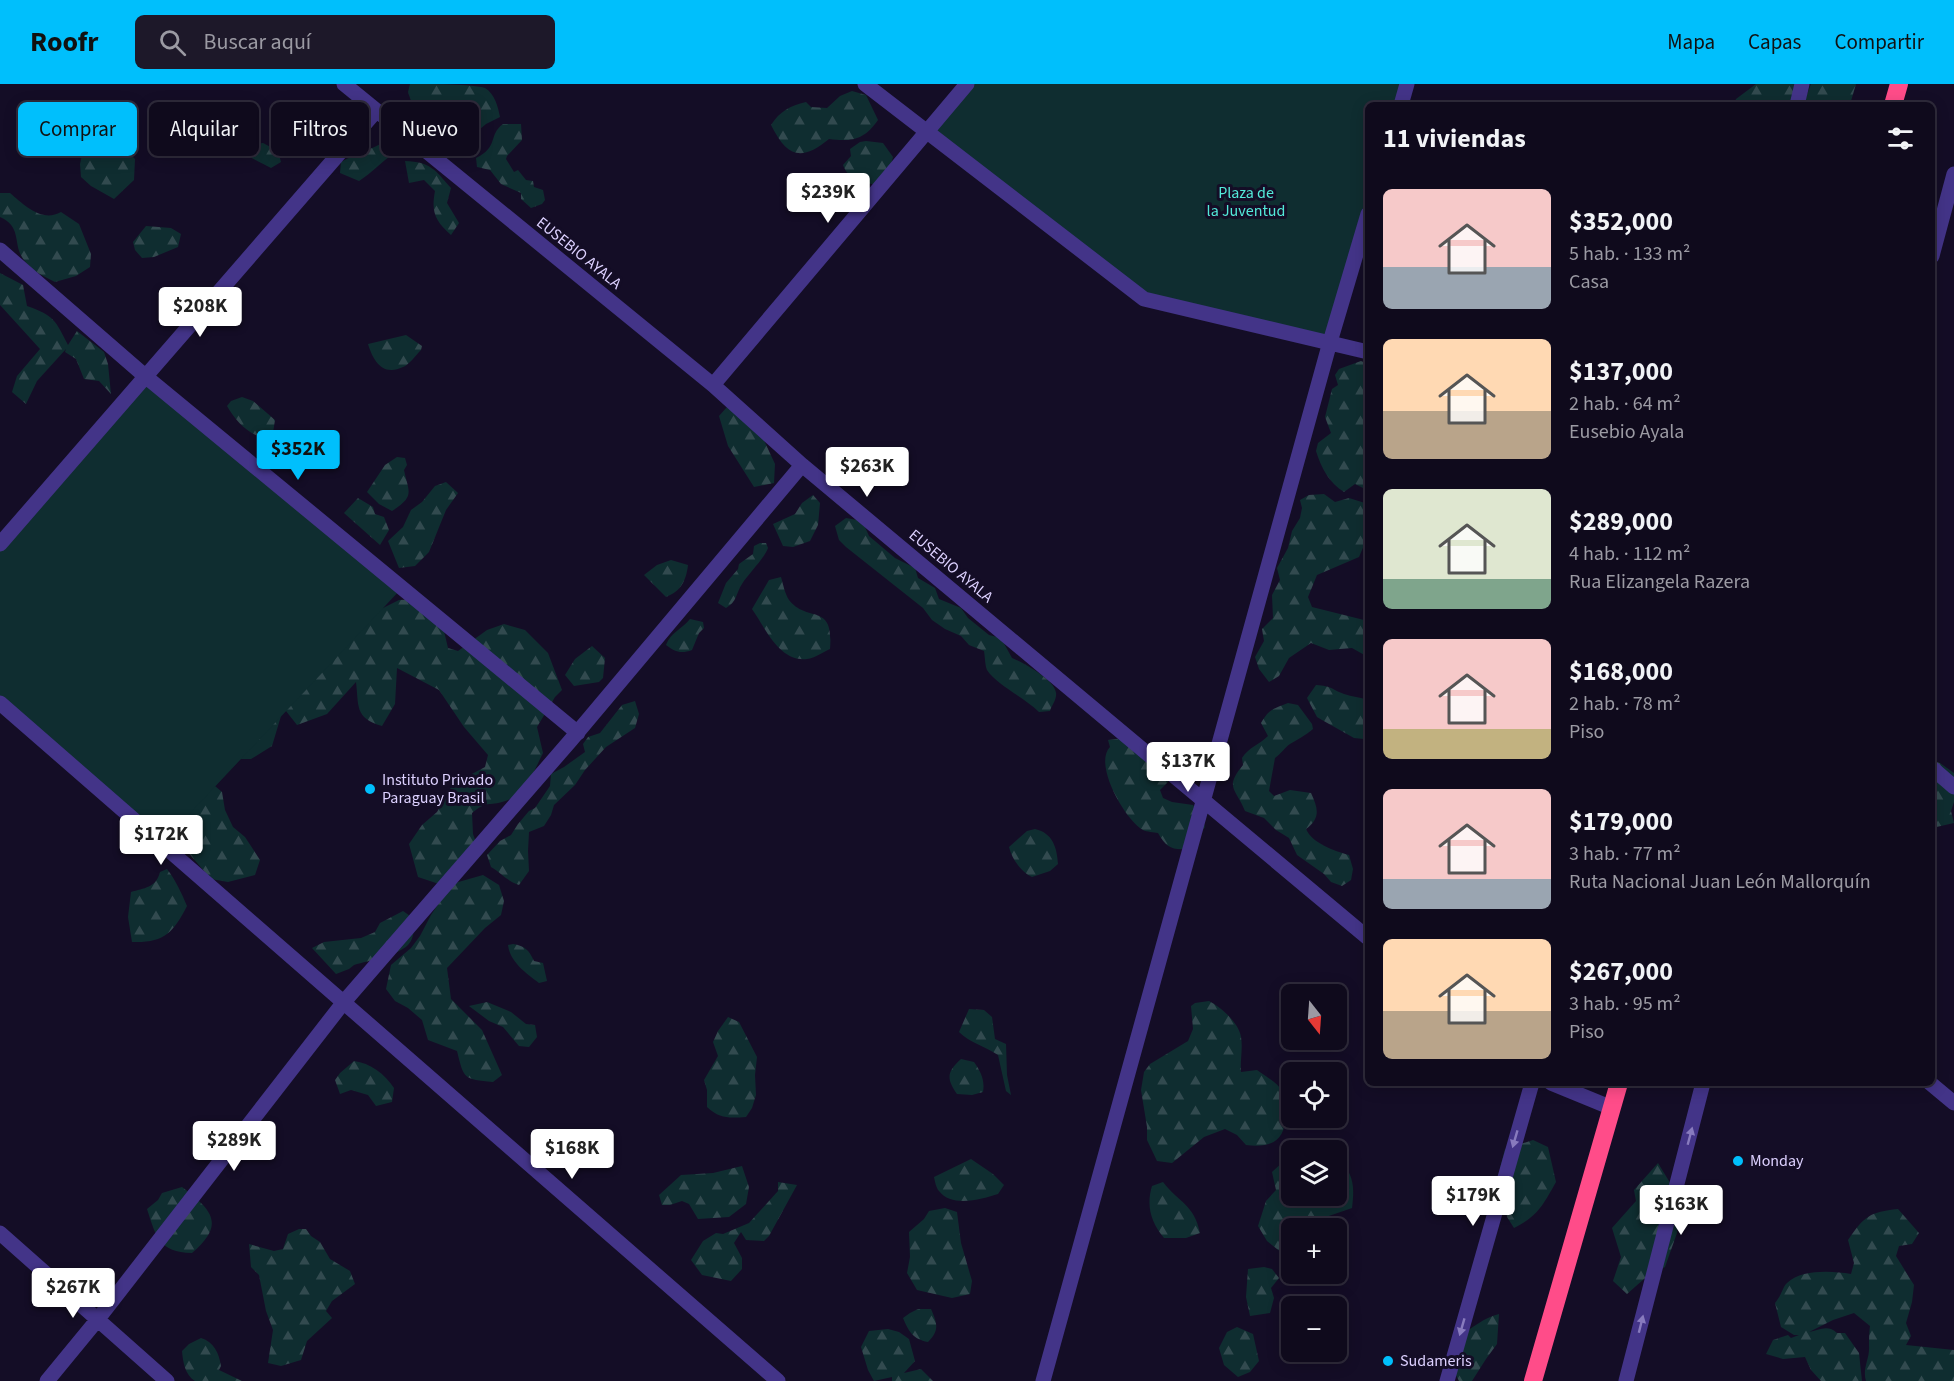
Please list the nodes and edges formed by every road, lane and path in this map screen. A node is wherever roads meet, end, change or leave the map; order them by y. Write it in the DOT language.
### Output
graph roads {
  1 [pos="344,84"];
  2 [pos="865,84"];
  3 [pos="967,84"];
  4 [pos="1407,84"];
  5 [pos="1802,84"];
  6 [pos="1899,84"];
  7 [pos="1402,102"];
  8 [pos="1798,102"];
  9 [pos="1894,102"];
  10 [pos="376,111"];
  11 [pos="927,131"];
  12 [pos="1954,174"];
  13 [pos="1365,224"];
  14 [pos="1935,245"];
  15 [pos="0,250"];
  16 [pos="1330,342"];
  17 [pos="1365,351"];
  18 [pos="145,376"];
  19 [pos="714,385"];
  20 [pos="802,465"];
  21 [pos="0,544"];
  22 [pos="0,703"];
  23 [pos="578,732"];
  24 [pos="1935,771"];
  25 [pos="1954,787"];
  26 [pos="1203,800"];
  27 [pos="1365,935"];
  28 [pos="344,1004"];
  29 [pos="1531,1086"];
  30 [pos="1558,1086"];
  31 [pos="1618,1086"];
  32 [pos="1702,1086"];
  33 [pos="1934,1086"];
  34 [pos="1954,1103"];
  35 [pos="1612,1108"];
  36 [pos="0,1233"];
  37 [pos="98,1319"];
  38 [pos="47,1381"];
  39 [pos="167,1381"];
  40 [pos="778,1381"];
  41 [pos="1043,1381"];
  42 [pos="1447,1381"];
  43 [pos="1533,1381"];
  44 [pos="1626,1381"];
  1 -- 10 [label="street, EUSEBIO AYALA"];
  2 -- 11 [label="street"];
  3 -- 11 [label="street"];
  4 -- 7 [label="street"];
  5 -- 8 [label="street"];
  6 -- 9 [label="highway"];
  10 -- 18 [label="street"];
  10 -- 19 [label="street, EUSEBIO AYALA"];
  11 -- 16 [label="street"];
  11 -- 19 [label="street"];
  12 -- 14 [label="street"];
  13 -- 16 [label="street"];
  15 -- 18 [label="street"];
  16 -- 17 [label="street"];
  16 -- 26 [label="street"];
  18 -- 21 [label="street"];
  18 -- 23 [label="street"];
  19 -- 20 [label="street, EUSEBIO AYALA"];
  20 -- 23 [label="street"];
  20 -- 26 [label="street, EUSEBIO AYALA"];
  22 -- 28 [label="street"];
  23 -- 28 [label="street"];
  24 -- 25 [label="street"];
  26 -- 27 [label="street, EUSEBIO AYALA"];
  26 -- 41 [label="street"];
  28 -- 37 [label="street"];
  28 -- 40 [label="street"];
  29 -- 42 [label="street, one-way"];
  30 -- 35 [label="street"];
  31 -- 35 [label="highway"];
  44 -- 32 [label="street, one-way"];
  33 -- 34 [label="street"];
  35 -- 43 [label="highway"];
  36 -- 37 [label="street"];
  37 -- 38 [label="street"];
  37 -- 39 [label="street"];
}
